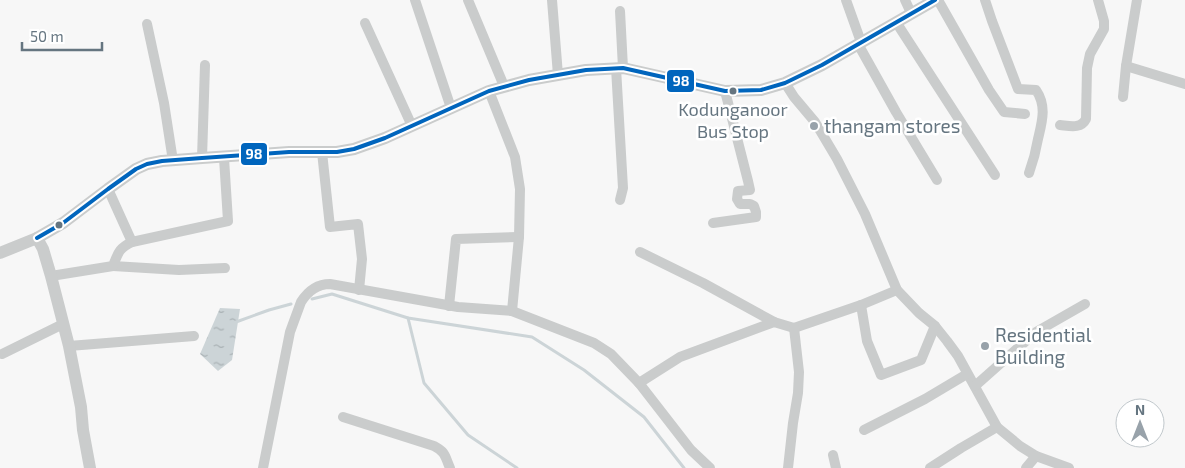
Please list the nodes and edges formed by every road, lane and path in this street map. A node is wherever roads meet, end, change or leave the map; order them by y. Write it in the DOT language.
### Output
graph roads {
  1 [pos="415,0"];
  2 [pos="468,0"];
  3 [pos="552,0"];
  4 [pos="846,0"];
  5 [pos="905,0"];
  6 [pos="936,0"];
  7 [pos="985,0"];
  8 [pos="1098,0"];
  9 [pos="1137,0"];
  10 [pos="620,11"];
  11 [pos="911,13"];
  12 [pos="896,22"];
  13 [pos="365,23"];
  14 [pos="148,24"];
  15 [pos="860,43"];
  16 [pos="205,65"];
  17 [pos="1126,66"];
  18 [pos="620,68"];
  19 [pos="558,75"];
  20 [pos="785,84"];
  21 [pos="1185,84"];
  22 [pos="504,86"];
  23 [pos="489,91"];
  24 [pos="725,91"];
  25 [pos="1123,96"];
  26 [pos="451,108"];
  27 [pos="1025,114"];
  28 [pos="1060,125"];
  29 [pos="412,126"];
  30 [pos="322,152"];
  31 [pos="202,158"];
  32 [pos="224,158"];
  33 [pos="173,161"];
  34 [pos="1029,173"];
  35 [pos="995,175"];
  36 [pos="937,180"];
  37 [pos="108,188"];
  38 [pos="620,200"];
  39 [pos="714,223"];
  40 [pos="519,237"];
  41 [pos="38,238"];
  42 [pos="132,242"];
  43 [pos="640,252"];
  44 [pos="0,253"];
  45 [pos="113,266"];
  46 [pos="225,268"];
  47 [pos="51,276"];
  48 [pos="359,290"];
  49 [pos="896,290"];
  50 [pos="1085,304"];
  51 [pos="862,305"];
  52 [pos="450,306"];
  53 [pos="512,311"];
  54 [pos="774,322"];
  55 [pos="63,324"];
  56 [pos="935,326"];
  57 [pos="794,328"];
  58 [pos="194,336"];
  59 [pos="69,346"];
  60 [pos="2,354"];
  61 [pos="967,374"];
  62 [pos="639,383"];
  63 [pos="975,386"];
  64 [pos="343,417"];
  65 [pos="997,427"];
  66 [pos="864,430"];
  67 [pos="833,455"];
  68 [pos="1036,456"];
  69 [pos="90,468"];
  70 [pos="263,468"];
  71 [pos="450,468"];
  72 [pos="710,468"];
  73 [pos="788,468"];
  74 [pos="836,468"];
  75 [pos="930,468"];
  76 [pos="1026,468"];
  77 [pos="1069,468"];
  1 -- 26 [label="street"];
  2 -- 22 [label="street"];
  3 -- 19 [label="street"];
  4 -- 15 [label="street"];
  5 -- 11 [label="street"];
  6 -- 11 [label="street"];
  6 -- 27 [label="street"];
  7 -- 34 [label="street"];
  8 -- 28 [label="street"];
  9 -- 17 [label="street"];
  10 -- 18 [label="street"];
  11 -- 12 [label="street"];
  12 -- 15 [label="street"];
  12 -- 35 [label="street"];
  13 -- 29 [label="street"];
  14 -- 33 [label="street"];
  15 -- 20 [label="street"];
  15 -- 36 [label="street"];
  16 -- 31 [label="street"];
  17 -- 21 [label="street"];
  17 -- 25 [label="street"];
  18 -- 19 [label="street"];
  18 -- 24 [label="street"];
  18 -- 38 [label="street"];
  19 -- 22 [label="street"];
  20 -- 24 [label="street"];
  20 -- 49 [label="street"];
  22 -- 23 [label="street"];
  23 -- 26 [label="street"];
  23 -- 40 [label="street"];
  24 -- 39 [label="street"];
  26 -- 29 [label="street"];
  29 -- 30 [label="street"];
  30 -- 32 [label="street"];
  30 -- 48 [label="street"];
  31 -- 32 [label="street"];
  31 -- 33 [label="street"];
  32 -- 42 [label="street"];
  33 -- 37 [label="street"];
  37 -- 41 [label="street"];
  37 -- 42 [label="street"];
  40 -- 52 [label="street"];
  40 -- 53 [label="street"];
  41 -- 44 [label="street"];
  41 -- 47 [label="street"];
  42 -- 45 [label="street"];
  43 -- 54 [label="street"];
  45 -- 46 [label="street"];
  45 -- 47 [label="street"];
  47 -- 55 [label="street"];
  48 -- 52 [label="street"];
  48 -- 70 [label="street"];
  49 -- 51 [label="street"];
  49 -- 56 [label="street"];
  50 -- 63 [label="street"];
  51 -- 56 [label="street"];
  51 -- 57 [label="street"];
  52 -- 53 [label="street"];
  53 -- 62 [label="street"];
  54 -- 57 [label="street"];
  54 -- 62 [label="street"];
  55 -- 59 [label="street"];
  55 -- 60 [label="street"];
  56 -- 61 [label="street"];
  57 -- 73 [label="street"];
  58 -- 59 [label="street"];
  59 -- 69 [label="street"];
  61 -- 63 [label="street"];
  61 -- 66 [label="street"];
  62 -- 72 [label="street"];
  63 -- 65 [label="street"];
  64 -- 71 [label="street"];
  65 -- 68 [label="street"];
  65 -- 75 [label="street"];
  67 -- 74 [label="street"];
  68 -- 76 [label="street"];
  68 -- 77 [label="street"];
}
